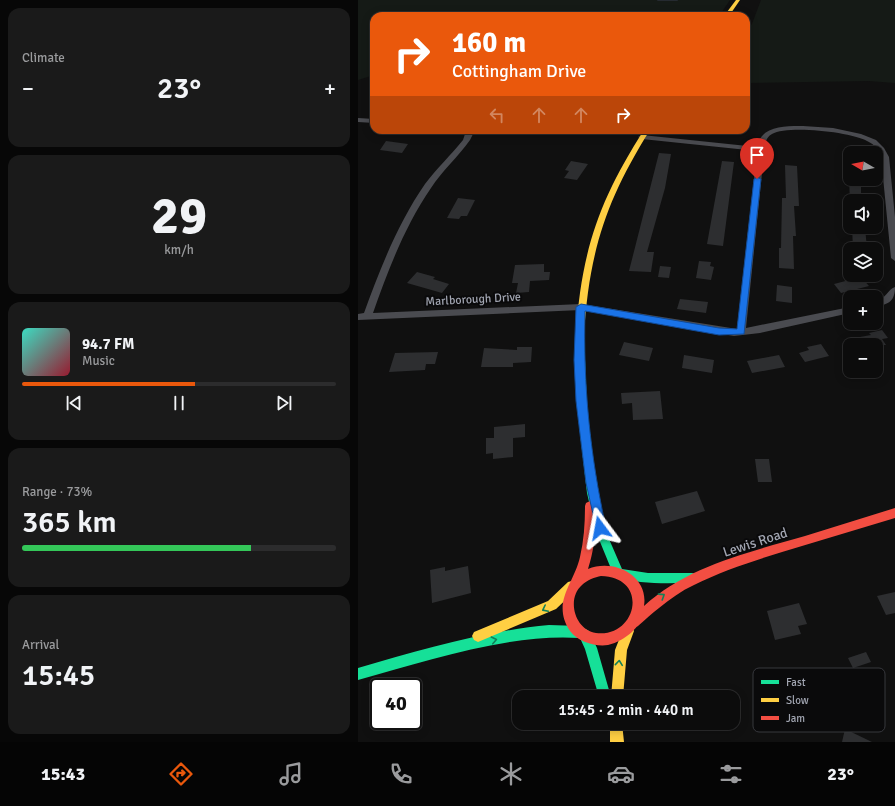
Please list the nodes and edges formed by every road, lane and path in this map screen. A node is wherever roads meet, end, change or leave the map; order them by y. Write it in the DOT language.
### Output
graph roads {
  1 [pos="738,0"];
  2 [pos="729,12"];
  3 [pos="358,120"];
  4 [pos="370,121"];
  5 [pos="469,134"];
  6 [pos="644,134"];
  7 [pos="760,149"];
  8 [pos="886,165"];
  9 [pos="895,166"];
  10 [pos="895,258"];
  11 [pos="895,290"];
  12 [pos="883,302"];
  13 [pos="581,307"];
  14 [pos="843,312"];
  15 [pos="363,317"];
  16 [pos="741,332"];
  17 [pos="591,483"];
  18 [pos="895,513"];
  19 [pos="620,573"];
  20 [pos="692,578"];
  21 [pos="576,582"];
  22 [pos="636,621"];
  23 [pos="628,631"];
  24 [pos="582,634"];
  25 [pos="442,650"];
  26 [pos="358,674"];
  27 [pos="603,690"];
  28 [pos="618,690"];
  1 -- 2 [label="street"];
  3 -- 4 [label="street"];
  5 -- 15 [label="street, Marlborough Drive"];
  6 -- 7 [label="street"];
  6 -- 13 [label="street"];
  7 -- 8 [label="street"];
  7 -- 16 [label="street"];
  8 -- 9 [label="street"];
  8 -- 10 [label="street"];
  11 -- 12 [label="street"];
  13 -- 15 [label="street, Marlborough Drive"];
  13 -- 16 [label="street, Marlborough Drive"];
  13 -- 17 [label="street"];
  14 -- 16 [label="street, Marlborough Drive"];
  17 -- 19 [label="street"];
  17 -- 21 [label="street"];
  18 -- 20 [label="street, Lewis Road"];
  19 -- 20 [label="street"];
  19 -- 21 [label="street"];
  19 -- 22 [label="street"];
  22 -- 20 [label="street, Lewis Road, one-way"];
  21 -- 24 [label="street"];
  21 -- 25 [label="street, one-way"];
  22 -- 23 [label="street"];
  23 -- 24 [label="street"];
  28 -- 23 [label="street, one-way"];
  25 -- 24 [label="street, one-way"];
  24 -- 27 [label="street"];
  25 -- 26 [label="street"];
}
